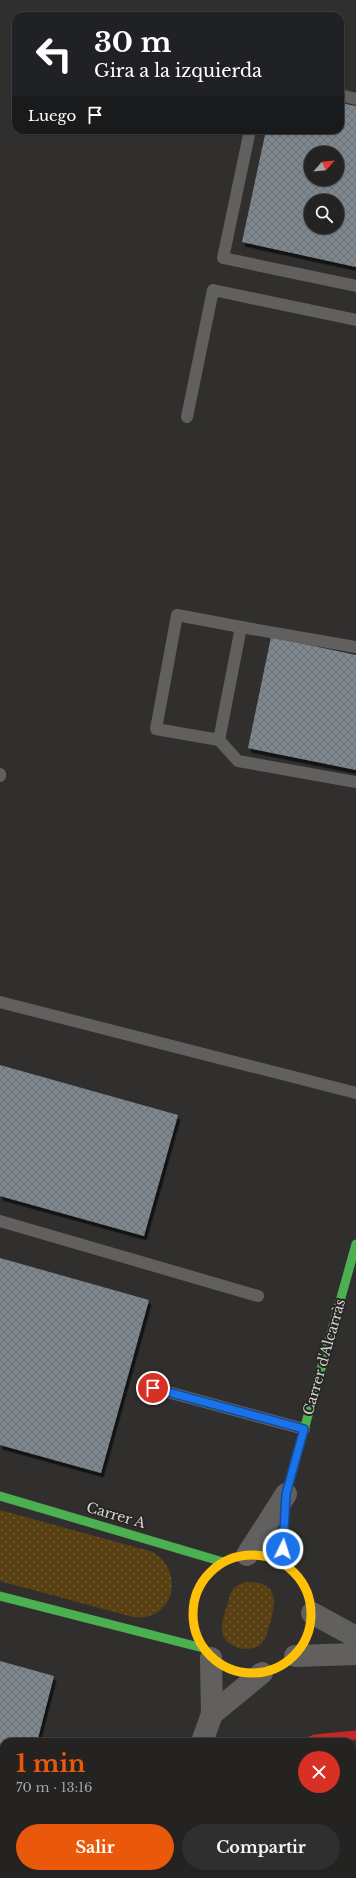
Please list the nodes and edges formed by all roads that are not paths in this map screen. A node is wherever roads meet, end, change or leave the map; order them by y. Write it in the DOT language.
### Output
graph roads {
  1 [pos="344,96"];
  2 [pos="356,99"];
  3 [pos="249,134"];
  4 [pos="356,286"];
  5 [pos="356,320"];
  6 [pos="187,417"];
  7 [pos="241,627"];
  8 [pos="356,647"];
  9 [pos="218,740"];
  10 [pos="356,782"];
  11 [pos="0,1002"];
  12 [pos="356,1093"];
  13 [pos="0,1221"];
  14 [pos="356,1244"];
  15 [pos="258,1296"];
  16 [pos="153,1388"];
  17 [pos="304,1429"];
  18 [pos="286,1494"];
  19 [pos="0,1496"];
  20 [pos="247,1554"];
  21 [pos="223,1562"];
  22 [pos="282,1563"];
  23 [pos="0,1596"];
  24 [pos="312,1614"];
  25 [pos="356,1637"];
  26 [pos="207,1653"];
  27 [pos="356,1654"];
  28 [pos="296,1656"];
  29 [pos="262,1673"];
  30 [pos="212,1714"];
  31 [pos="356,1735"];
  32 [pos="203,1738"];
  33 [pos="325,1738"];
  1 -- 2 [label="lane"];
  3 -- 4 [label="lane"];
  5 -- 6 [label="lane"];
  7 -- 8 [label="lane"];
  7 -- 9 [label="lane"];
  7 -- 9 [label="lane"];
  9 -- 10 [label="lane"];
  11 -- 12 [label="lane"];
  13 -- 15 [label="lane"];
  14 -- 17 [label="main road, Carrer d'Alcarràs"];
  16 -- 17 [label="lane"];
  17 -- 18 [label="main road, Carrer d'Alcarràs"];
  18 -- 20 [label="street, Carrer d'Alcarràs"];
  18 -- 22 [label="main road, Carrer d'Alcarràs"];
  19 -- 21 [label="main road, Carrer A"];
  20 -- 21 [label="main road"];
  20 -- 22 [label="main road"];
  21 -- 26 [label="main road"];
  22 -- 24 [label="main road"];
  23 -- 26 [label="main road"];
  24 -- 25 [label="street"];
  24 -- 28 [label="main road"];
  26 -- 29 [label="main road"];
  26 -- 30 [label="street"];
  27 -- 28 [label="street"];
  28 -- 29 [label="main road"];
  29 -- 30 [label="street"];
  30 -- 32 [label="street"];
  31 -- 33 [label="main road"];
}
